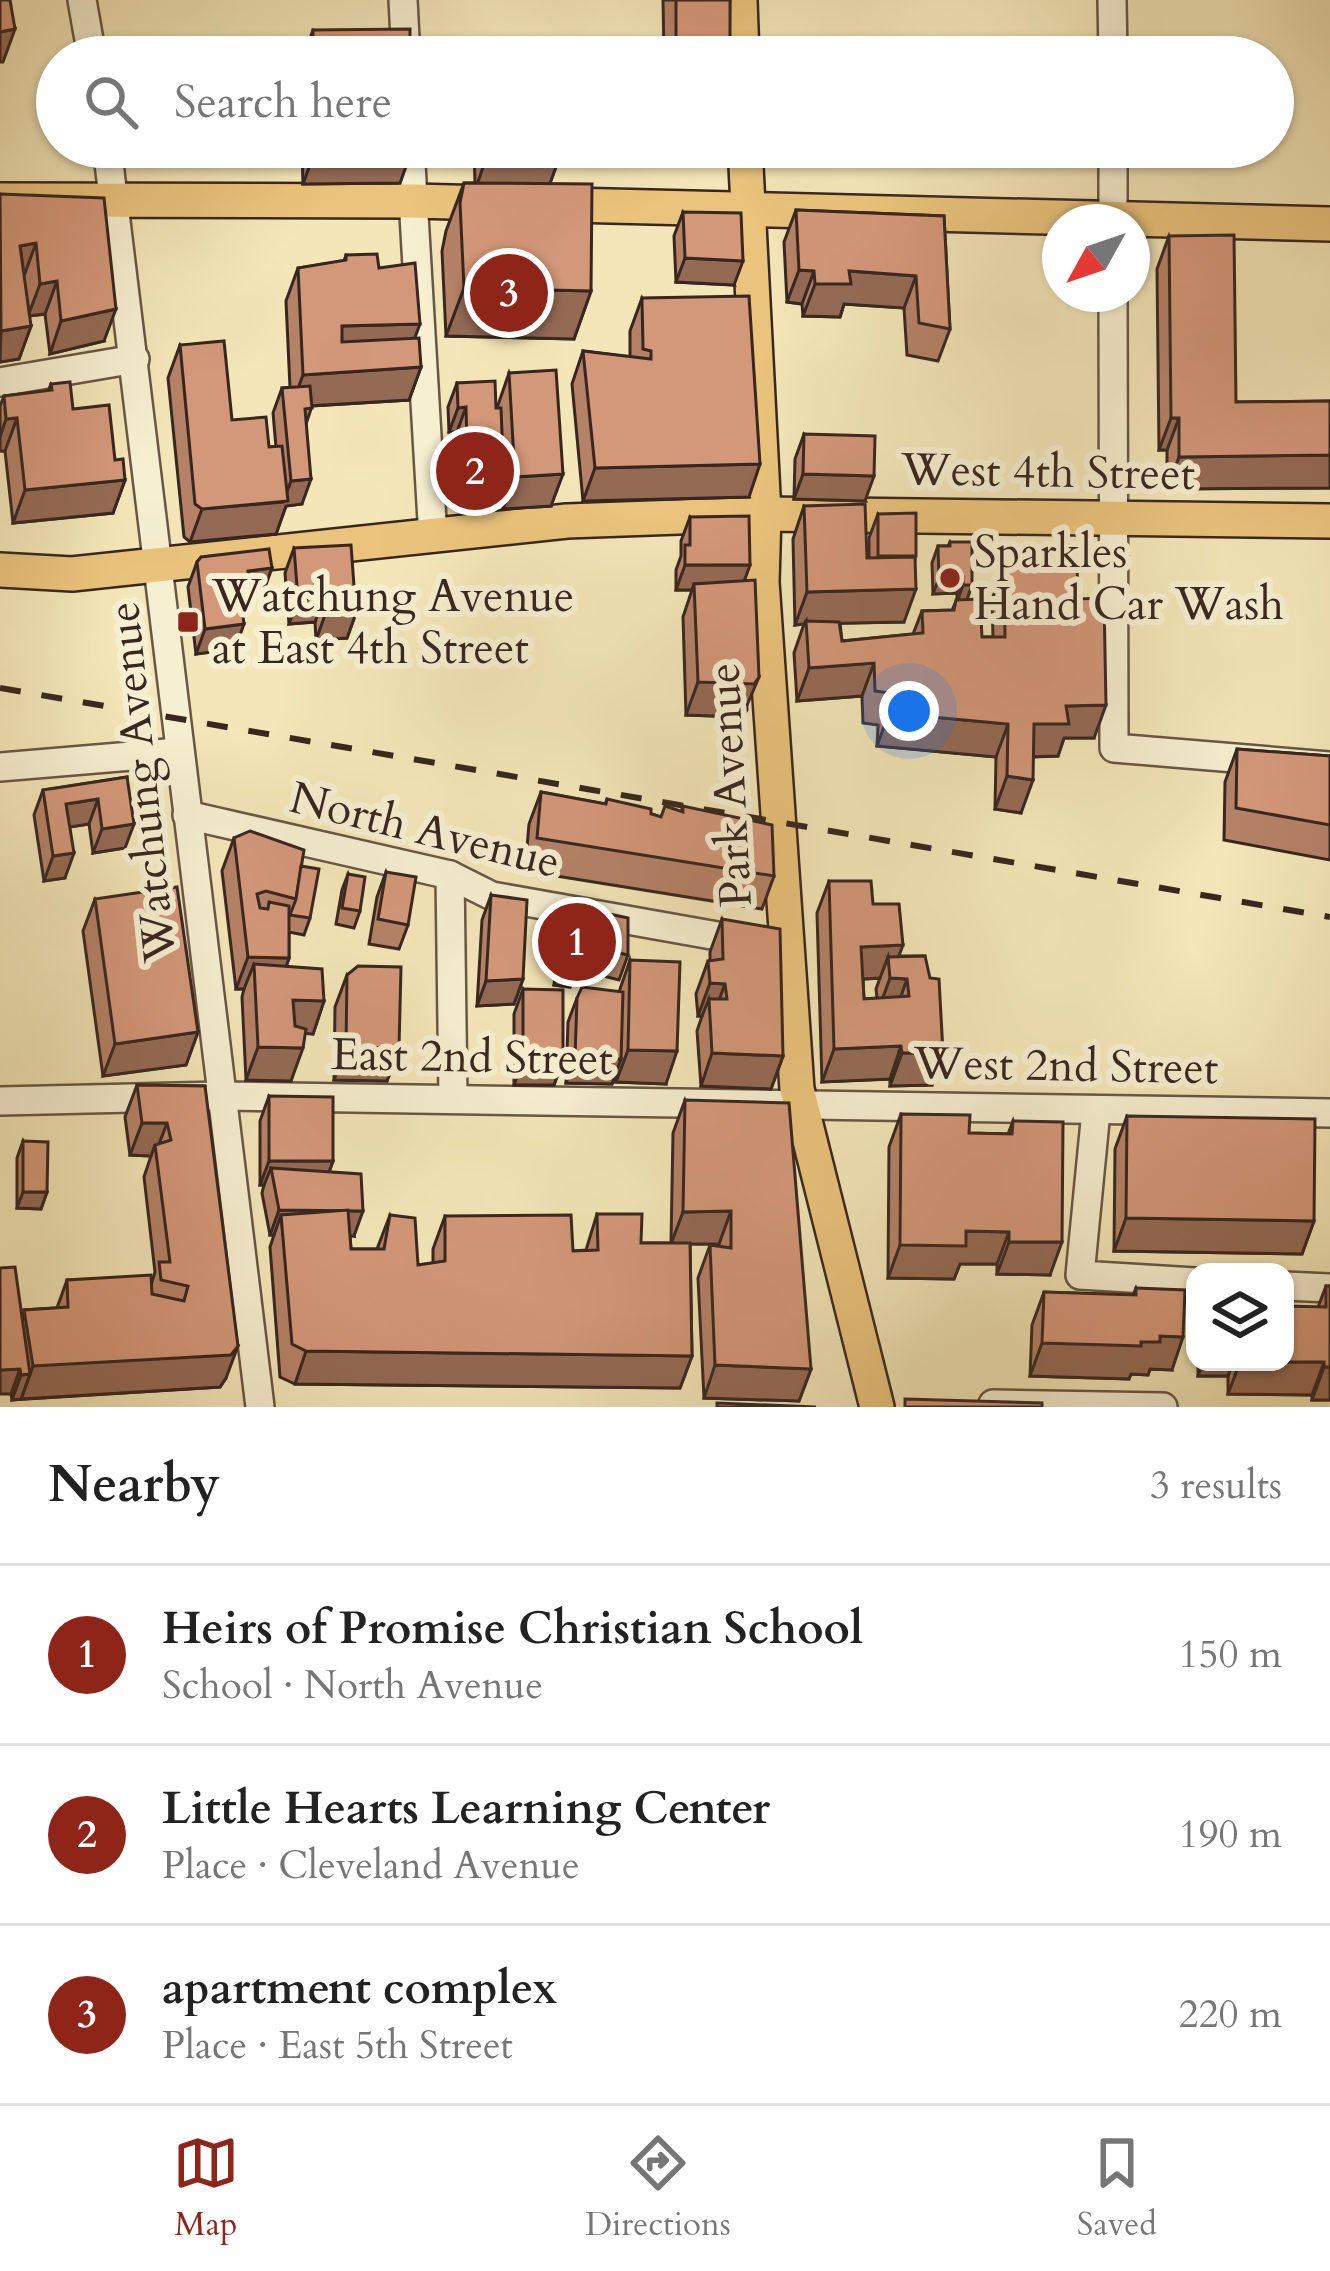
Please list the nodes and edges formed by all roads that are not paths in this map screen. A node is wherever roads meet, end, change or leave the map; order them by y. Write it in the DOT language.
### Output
graph roads {
  1 [pos="82,0"];
  2 [pos="403,0"];
  3 [pos="740,0"];
  4 [pos="1112,0"];
  5 [pos="88,36"];
  6 [pos="405,36"];
  7 [pos="741,36"];
  8 [pos="1113,36"];
  9 [pos="110,168"];
  10 [pos="411,168"];
  11 [pos="747,168"];
  12 [pos="1113,168"];
  13 [pos="115,198"];
  14 [pos="0,200"];
  15 [pos="412,201"];
  16 [pos="1113,204"];
  17 [pos="748,208"];
  18 [pos="1042,218"];
  19 [pos="1150,221"];
  20 [pos="1330,224"];
  21 [pos="1113,312"];
  22 [pos="135,358"];
  23 [pos="0,382"];
  24 [pos="764,514"];
  25 [pos="1111,516"];
  26 [pos="1330,520"];
  27 [pos="433,538"];
  28 [pos="160,566"];
  29 [pos="0,569"];
  30 [pos="179,752"];
  31 [pos="1330,766"];
  32 [pos="0,767"];
  33 [pos="187,815"];
  34 [pos="450,875"];
  35 [pos="784,948"];
  36 [pos="221,1096"];
  37 [pos="453,1100"];
  38 [pos="0,1101"];
  39 [pos="800,1103"];
  40 [pos="1096,1111"];
  41 [pos="1330,1113"];
  42 [pos="1186,1281"];
  43 [pos="1294,1286"];
  44 [pos="1330,1288"];
  45 [pos="961,1405"];
  46 [pos="260,1407"];
  47 [pos="877,1407"];
  48 [pos="1162,1407"];
  1 -- 5 [label="street"];
  2 -- 6 [label="street"];
  3 -- 7 [label="main road"];
  4 -- 8 [label="street"];
  9 -- 13 [label="street, Watchung Avenue"];
  10 -- 15 [label="street"];
  11 -- 17 [label="main road, Park Avenue"];
  12 -- 16 [label="street"];
  13 -- 14 [label="main road"];
  13 -- 15 [label="main road"];
  13 -- 22 [label="street, Watchung Avenue"];
  15 -- 17 [label="main road"];
  15 -- 27 [label="street"];
  17 -- 18 [label="main road"];
  17 -- 24 [label="main road, Park Avenue"];
  19 -- 20 [label="main road"];
  21 -- 25 [label="street"];
  22 -- 23 [label="street"];
  22 -- 28 [label="street, Watchung Avenue"];
  24 -- 25 [label="main road, West 4th Street"];
  24 -- 27 [label="main road, West 4th Street"];
  24 -- 35 [label="main road, Park Avenue"];
  25 -- 26 [label="main road, West 4th Street"];
  25 -- 31 [label="street"];
  27 -- 28 [label="main road, West 4th Street"];
  28 -- 29 [label="main road, West 4th Street"];
  28 -- 30 [label="street, Watchung Avenue"];
  30 -- 32 [label="street"];
  30 -- 33 [label="street, Watchung Avenue"];
  33 -- 34 [label="street, North Avenue"];
  33 -- 36 [label="street, Watchung Avenue"];
  34 -- 35 [label="street, North Avenue"];
  34 -- 37 [label="street"];
  35 -- 39 [label="main road, Park Avenue"];
  36 -- 37 [label="street, East 2nd Street"];
  36 -- 38 [label="street, East 2nd Street"];
  36 -- 46 [label="street, Watchung Avenue"];
  37 -- 39 [label="street, East 2nd Street"];
  39 -- 40 [label="street, West 2nd Street"];
  39 -- 47 [label="main road, Park Avenue"];
  40 -- 41 [label="street, West 2nd Street"];
  40 -- 42 [label="street"];
  43 -- 44 [label="street"];
  45 -- 48 [label="street"];
}
